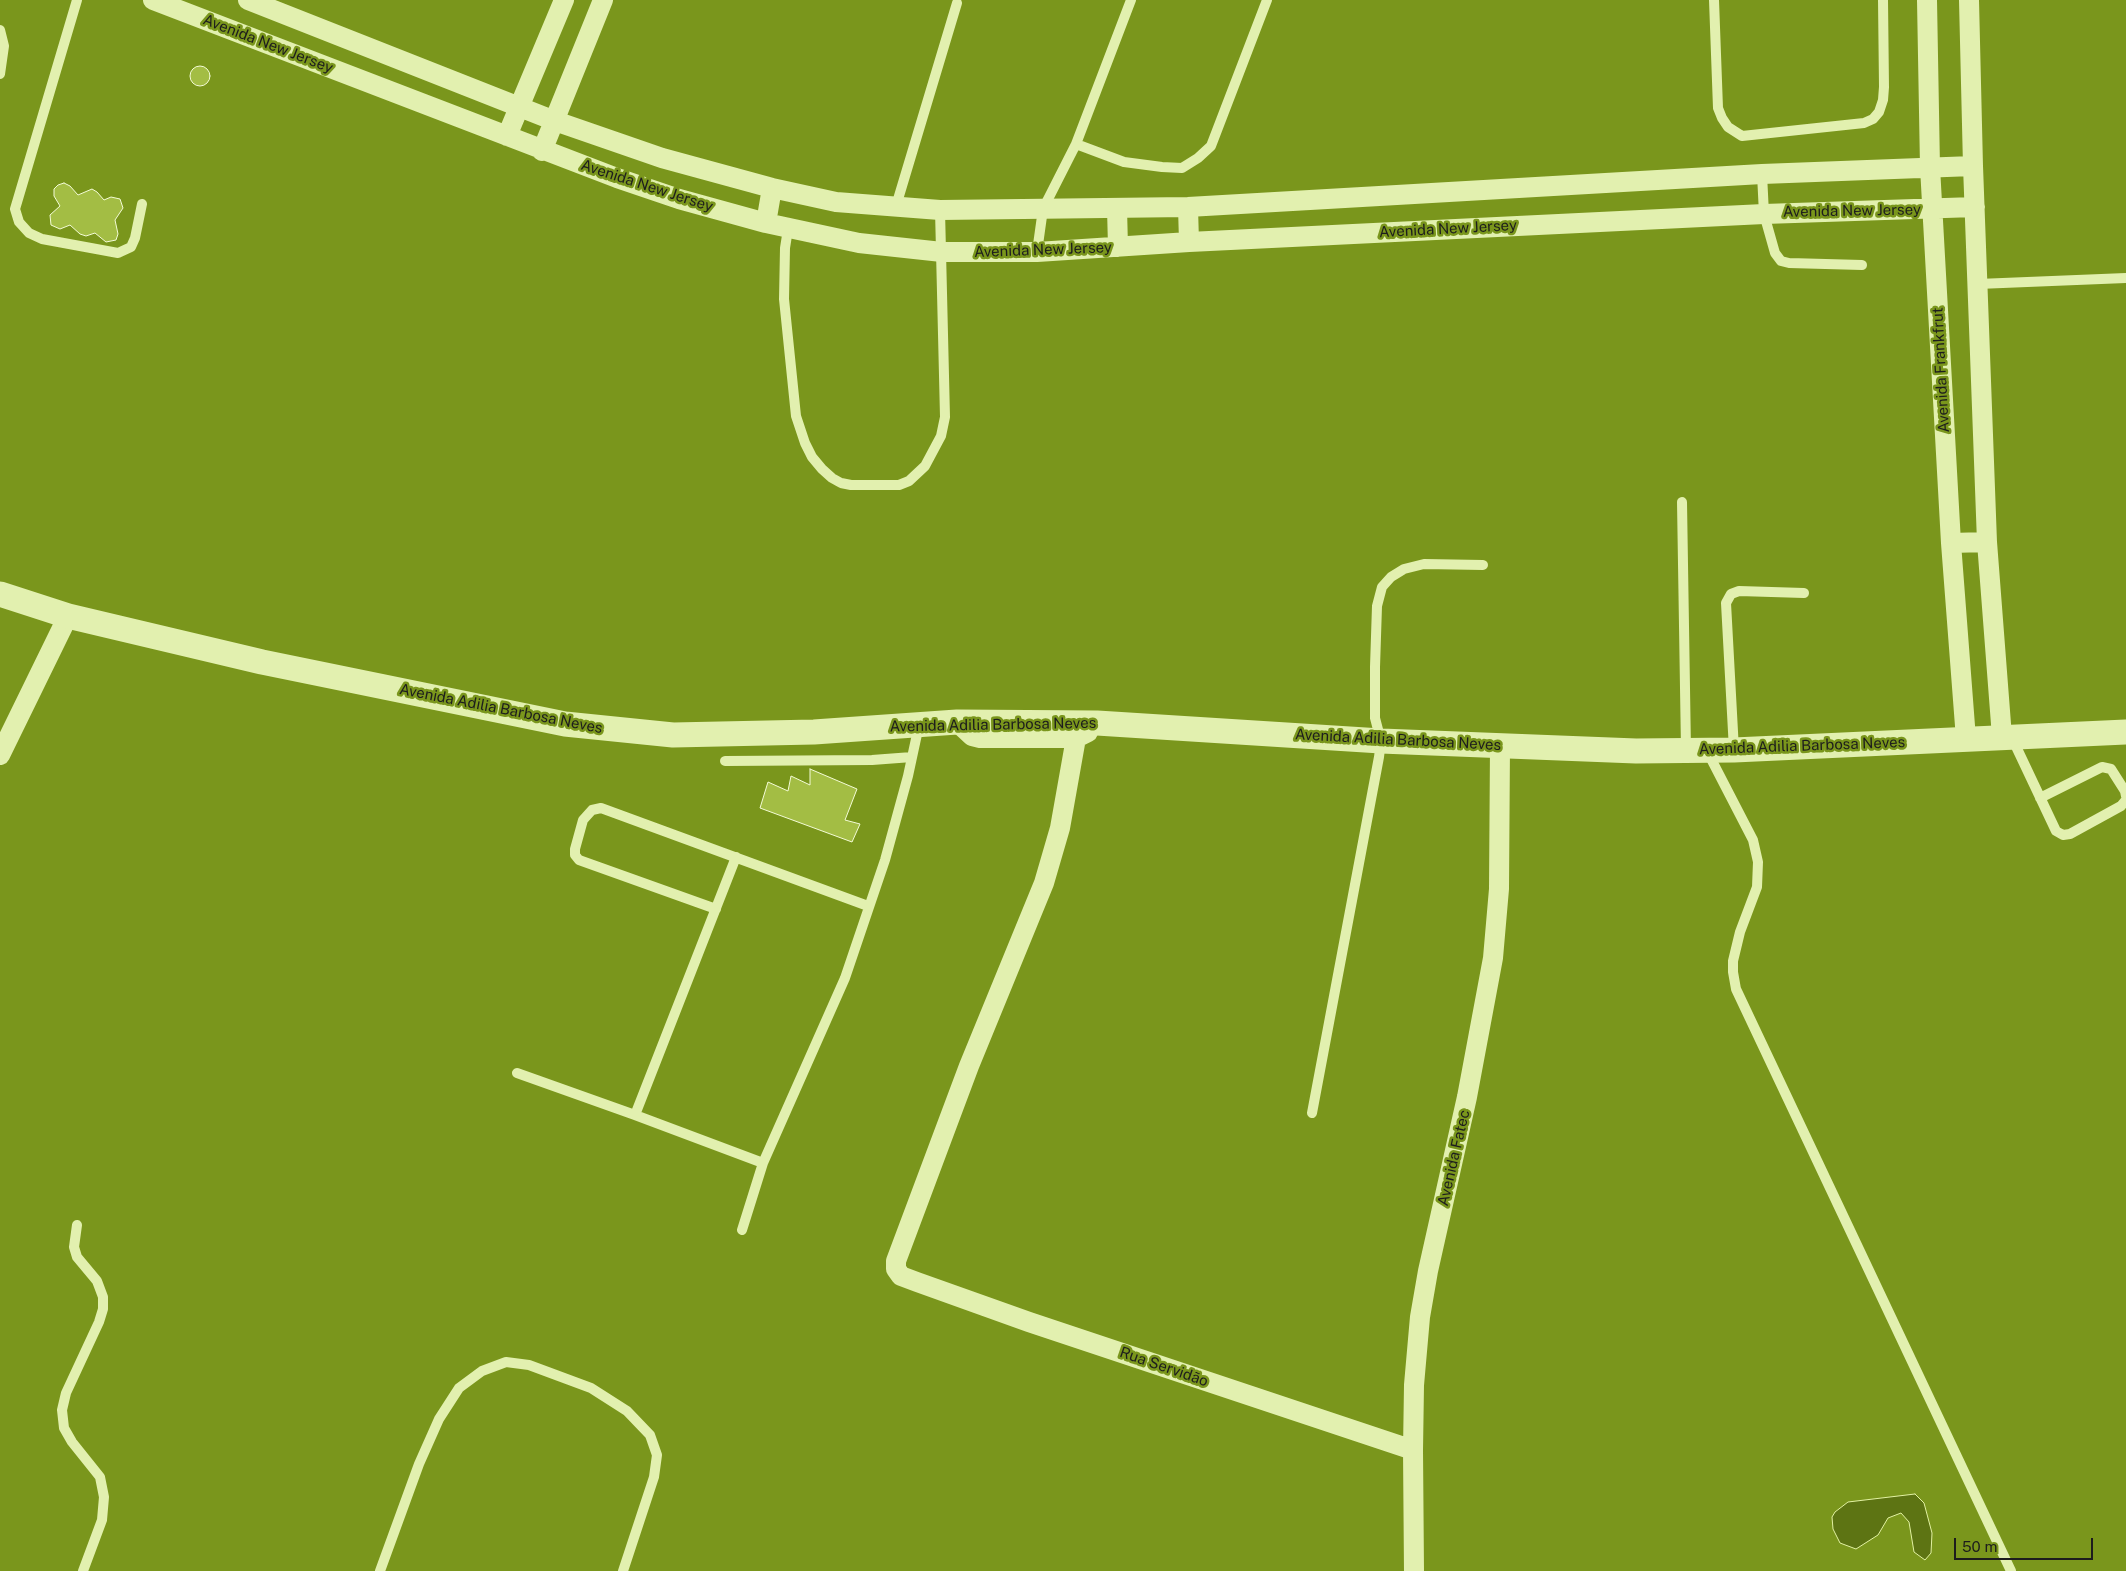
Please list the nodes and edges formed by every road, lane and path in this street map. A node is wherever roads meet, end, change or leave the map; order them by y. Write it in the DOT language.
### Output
graph roads {
  1 [pos="77,0"];
  2 [pos="153,0"];
  3 [pos="248,0"];
  4 [pos="564,0"];
  5 [pos="603,0"];
  6 [pos="1130,0"];
  7 [pos="1267,0"];
  8 [pos="1714,0"];
  9 [pos="1883,0"];
  10 [pos="1927,0"];
  11 [pos="1969,0"];
  12 [pos="957,3"];
  13 [pos="0,30"];
  14 [pos="0,74"];
  15 [pos="520,106"];
  16 [pos="555,121"];
  17 [pos="508,136"];
  18 [pos="1076,144"];
  19 [pos="542,151"];
  20 [pos="1973,166"];
  21 [pos="1930,167"];
  22 [pos="1762,174"];
  23 [pos="772,188"];
  24 [pos="142,204"];
  25 [pos="896,206"];
  26 [pos="1188,207"];
  27 [pos="1975,207"];
  28 [pos="1117,208"];
  29 [pos="1043,209"];
  30 [pos="940,210"];
  31 [pos="1932,210"];
  32 [pos="1764,214"];
  33 [pos="766,223"];
  34 [pos="788,229"];
  35 [pos="1189,242"];
  36 [pos="1118,247"];
  37 [pos="942,252"];
  38 [pos="1038,252"];
  39 [pos="1862,265"];
  40 [pos="2126,278"];
  41 [pos="1978,284"];
  42 [pos="1682,502"];
  43 [pos="1987,542"];
  44 [pos="1951,543"];
  45 [pos="1483,565"];
  46 [pos="1804,593"];
  47 [pos="0,594"];
  48 [pos="68,616"];
  49 [pos="957,722"];
  50 [pos="920,724"];
  51 [pos="1097,724"];
  52 [pos="2126,732"];
  53 [pos="2006,737"];
  54 [pos="1076,738"];
  55 [pos="1966,739"];
  56 [pos="1381,740"];
  57 [pos="1500,746"];
  58 [pos="1696,750"];
  59 [pos="1734,750"];
  60 [pos="0,755"];
  61 [pos="912,757"];
  62 [pos="724,761"];
  63 [pos="2126,796"];
  64 [pos="2040,798"];
  65 [pos="2126,800"];
  66 [pos="736,857"];
  67 [pos="868,906"];
  68 [pos="716,909"];
  69 [pos="517,1073"];
  70 [pos="1312,1113"];
  71 [pos="635,1115"];
  72 [pos="764,1163"];
  73 [pos="76,1225"];
  74 [pos="742,1230"];
  75 [pos="1413,1450"];
  76 [pos="83,1571"];
  77 [pos="380,1571"];
  78 [pos="623,1571"];
  79 [pos="1414,1571"];
  80 [pos="2011,1571"];
  1 -- 24 [label="lane"];
  2 -- 17 [label="street, Avenida New Jersey"];
  3 -- 15 [label="street, Avenida New Jersey"];
  4 -- 15 [label="street"];
  5 -- 16 [label="street"];
  6 -- 18 [label="lane"];
  7 -- 18 [label="lane"];
  8 -- 9 [label="lane"];
  10 -- 21 [label="street, Avenida Frankfrut"];
  11 -- 20 [label="street"];
  12 -- 25 [label="lane"];
  13 -- 14 [label="lane"];
  15 -- 16 [label="street, Avenida New Jersey"];
  15 -- 17 [label="street"];
  16 -- 19 [label="street"];
  16 -- 23 [label="street, Avenida New Jersey"];
  17 -- 19 [label="street, Avenida New Jersey"];
  18 -- 29 [label="lane"];
  19 -- 33 [label="street, Avenida New Jersey"];
  20 -- 21 [label="street, Avenida New Jersey"];
  20 -- 27 [label="street"];
  21 -- 22 [label="street, Avenida New Jersey"];
  21 -- 31 [label="street, Avenida Frankfrut"];
  22 -- 26 [label="street, Avenida New Jersey"];
  22 -- 32 [label="lane"];
  23 -- 25 [label="street, Avenida New Jersey"];
  23 -- 33 [label="street"];
  25 -- 30 [label="street, Avenida New Jersey"];
  26 -- 28 [label="street, Avenida New Jersey"];
  26 -- 35 [label="street"];
  27 -- 31 [label="street, Avenida New Jersey"];
  27 -- 41 [label="street"];
  28 -- 29 [label="street, Avenida New Jersey"];
  28 -- 36 [label="street"];
  29 -- 30 [label="street, Avenida New Jersey"];
  29 -- 38 [label="lane"];
  30 -- 37 [label="lane"];
  31 -- 32 [label="street, Avenida New Jersey"];
  31 -- 44 [label="street, Avenida Frankfrut"];
  32 -- 35 [label="street, Avenida New Jersey"];
  32 -- 39 [label="lane"];
  33 -- 34 [label="street, Avenida New Jersey"];
  34 -- 37 [label="street, Avenida New Jersey"];
  34 -- 37 [label="lane"];
  35 -- 36 [label="street, Avenida New Jersey"];
  36 -- 38 [label="street, Avenida New Jersey"];
  37 -- 38 [label="street, Avenida New Jersey"];
  40 -- 41 [label="lane"];
  41 -- 43 [label="street"];
  42 -- 58 [label="lane"];
  43 -- 44 [label="street"];
  43 -- 53 [label="street"];
  44 -- 55 [label="street, Avenida Frankfrut"];
  45 -- 56 [label="lane"];
  46 -- 59 [label="lane"];
  47 -- 48 [label="street, Avenida Adilia Barbosa Neves"];
  48 -- 50 [label="street, Avenida Adilia Barbosa Neves"];
  48 -- 60 [label="street"];
  49 -- 50 [label="street, Avenida Adilia Barbosa Neves"];
  49 -- 51 [label="street, Avenida Adilia Barbosa Neves"];
  49 -- 54 [label="street"];
  50 -- 61 [label="lane"];
  51 -- 54 [label="street"];
  51 -- 56 [label="street, Avenida Adilia Barbosa Neves"];
  52 -- 53 [label="street, Avenida Adilia Barbosa Neves"];
  53 -- 55 [label="street, Avenida Adilia Barbosa Neves"];
  53 -- 64 [label="lane"];
  54 -- 75 [label="street, Rua Servidão"];
  55 -- 59 [label="street, Avenida Adilia Barbosa Neves"];
  56 -- 57 [label="street, Avenida Adilia Barbosa Neves"];
  56 -- 70 [label="lane"];
  57 -- 58 [label="street, Avenida Adilia Barbosa Neves"];
  57 -- 75 [label="street, Avenida Fatec"];
  58 -- 59 [label="street, Avenida Adilia Barbosa Neves"];
  58 -- 80 [label="lane"];
  61 -- 62 [label="lane"];
  61 -- 67 [label="lane"];
  63 -- 64 [label="lane"];
  64 -- 65 [label="lane"];
  66 -- 67 [label="lane"];
  66 -- 68 [label="lane"];
  66 -- 68 [label="lane"];
  67 -- 72 [label="lane"];
  68 -- 71 [label="lane"];
  69 -- 71 [label="lane"];
  71 -- 72 [label="lane"];
  72 -- 74 [label="lane"];
  73 -- 76 [label="lane"];
  75 -- 79 [label="street, Avenida Fatec"];
  77 -- 78 [label="lane"];
}
